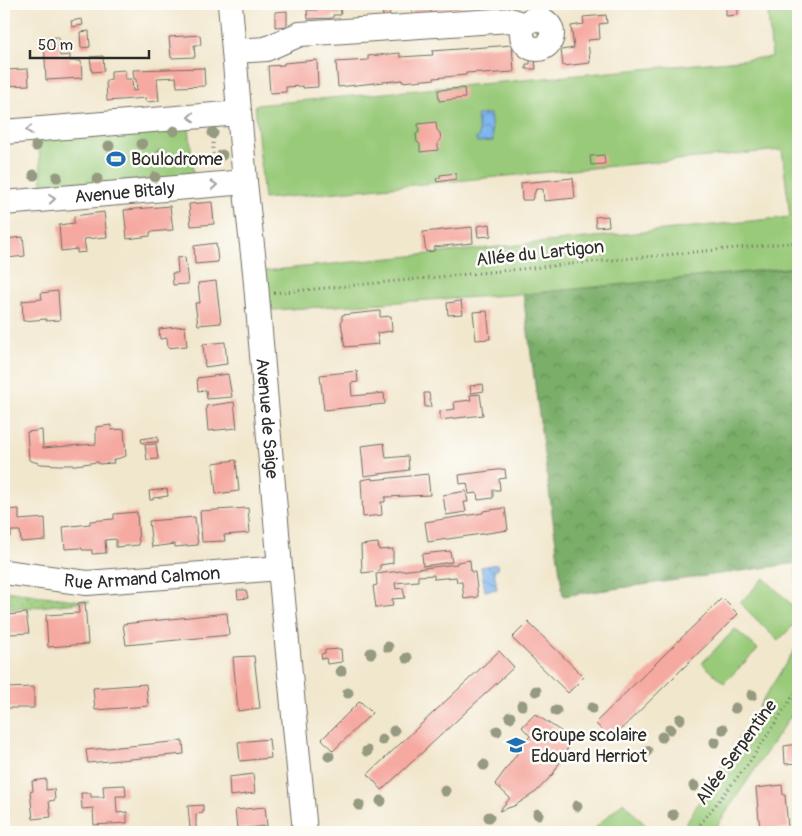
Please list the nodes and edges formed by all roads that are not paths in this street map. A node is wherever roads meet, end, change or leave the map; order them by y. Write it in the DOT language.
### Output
graph roads {
  1 [pos="230,4"];
  2 [pos="524,25"];
  3 [pos="235,51"];
  4 [pos="239,113"];
  5 [pos="4,132"];
  6 [pos="245,182"];
  7 [pos="7,203"];
  8 [pos="280,568"];
  9 [pos="4,572"];
  10 [pos="306,832"];
  1 -- 3 [label="street, Avenue de Saige"];
  2 -- 3 [label="street"];
  3 -- 4 [label="street, Avenue de Saige"];
  4 -- 5 [label="street, one-way"];
  4 -- 6 [label="street, Avenue de Saige"];
  7 -- 6 [label="street, Avenue Bitaly, one-way"];
  6 -- 8 [label="street, Avenue de Saige"];
  8 -- 9 [label="street, Rue Armand Calmon"];
  8 -- 10 [label="street, Avenue de Saige"];
}
